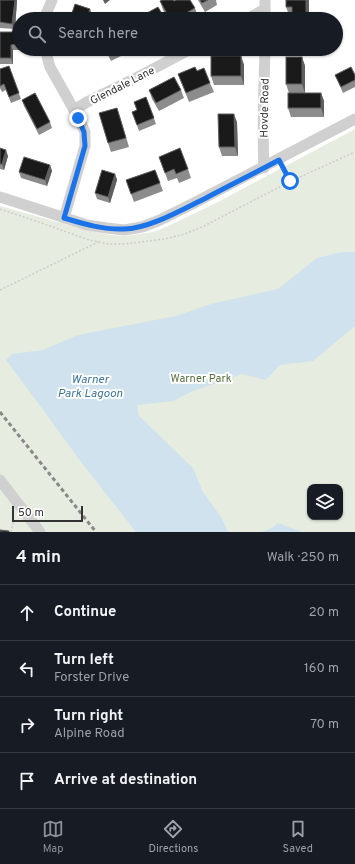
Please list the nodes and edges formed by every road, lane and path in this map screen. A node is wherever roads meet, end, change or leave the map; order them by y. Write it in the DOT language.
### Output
graph roads {
  1 [pos="52,0"];
  2 [pos="47,12"];
  3 [pos="47,56"];
  4 [pos="178,56"];
  5 [pos="265,56"];
  6 [pos="74,110"];
  7 [pos="355,119"];
  8 [pos="279,160"];
  9 [pos="264,168"];
  10 [pos="290,181"];
  11 [pos="0,197"];
  12 [pos="64,218"];
  13 [pos="98,242"];
  14 [pos="0,290"];
  15 [pos="0,480"];
  16 [pos="25,513"];
  17 [pos="11,532"];
  18 [pos="40,532"];
  1 -- 2 [label="street"];
  3 -- 6 [label="street"];
  4 -- 6 [label="street, Glendale Lane"];
  5 -- 9 [label="street, Hovde Road"];
  6 -- 12 [label="street"];
  7 -- 8 [label="street"];
  8 -- 9 [label="street"];
  8 -- 10 [label="path"];
  9 -- 12 [label="street"];
  11 -- 12 [label="street"];
  13 -- 14 [label="path"];
  15 -- 16 [label="street"];
  16 -- 17 [label="path"];
  16 -- 18 [label="street"];
}
